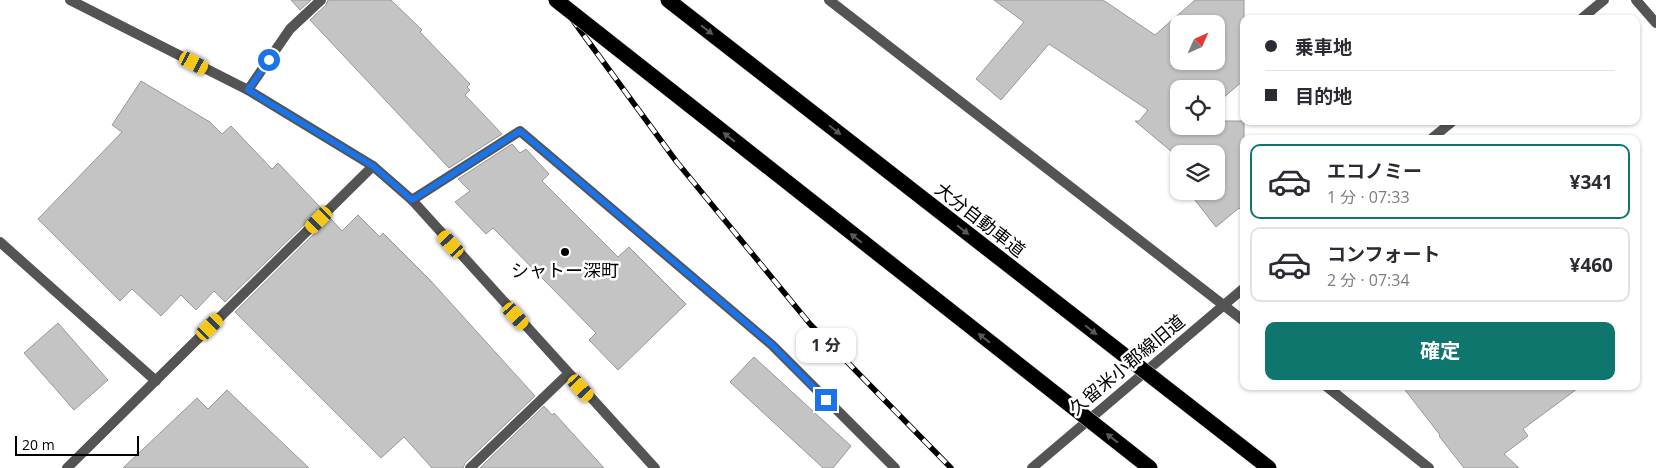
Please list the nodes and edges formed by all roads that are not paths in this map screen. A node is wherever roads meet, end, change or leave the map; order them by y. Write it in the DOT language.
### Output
graph roads {
  1 [pos="70,0"];
  2 [pos="320,0"];
  3 [pos="556,0"];
  4 [pos="668,0"];
  5 [pos="829,0"];
  6 [pos="1604,0"];
  7 [pos="1636,0"];
  8 [pos="1586,15"];
  9 [pos="1656,23"];
  10 [pos="248,90"];
  11 [pos="1448,125"];
  12 [pos="1436,135"];
  13 [pos="373,166"];
  14 [pos="412,200"];
  15 [pos="0,242"];
  16 [pos="1240,291"];
  17 [pos="1223,305"];
  18 [pos="1240,318"];
  19 [pos="568,374"];
  20 [pos="156,381"];
  21 [pos="1331,390"];
  22 [pos="67,468"];
  23 [pos="470,468"];
  24 [pos="655,468"];
  25 [pos="895,468"];
  26 [pos="1032,468"];
  27 [pos="1150,468"];
  28 [pos="1269,468"];
  29 [pos="1430,468"];
  1 -- 10 [label="street"];
  2 -- 10 [label="street"];
  27 -- 3 [label="highway, one-way, bridge"];
  4 -- 28 [label="highway, 大分自動車道, one-way, bridge"];
  5 -- 17 [label="street"];
  6 -- 8 [label="street"];
  7 -- 9 [label="street"];
  10 -- 13 [label="street"];
  11 -- 12 [label="street"];
  13 -- 14 [label="street"];
  13 -- 20 [label="street"];
  14 -- 19 [label="street"];
  14 -- 25 [label="street"];
  15 -- 20 [label="street"];
  16 -- 17 [label="street, 久留米小郡線旧道"];
  17 -- 18 [label="street"];
  17 -- 26 [label="street, 久留米小郡線旧道"];
  19 -- 23 [label="street"];
  19 -- 24 [label="street"];
  20 -- 22 [label="street"];
  21 -- 29 [label="street"];
}
